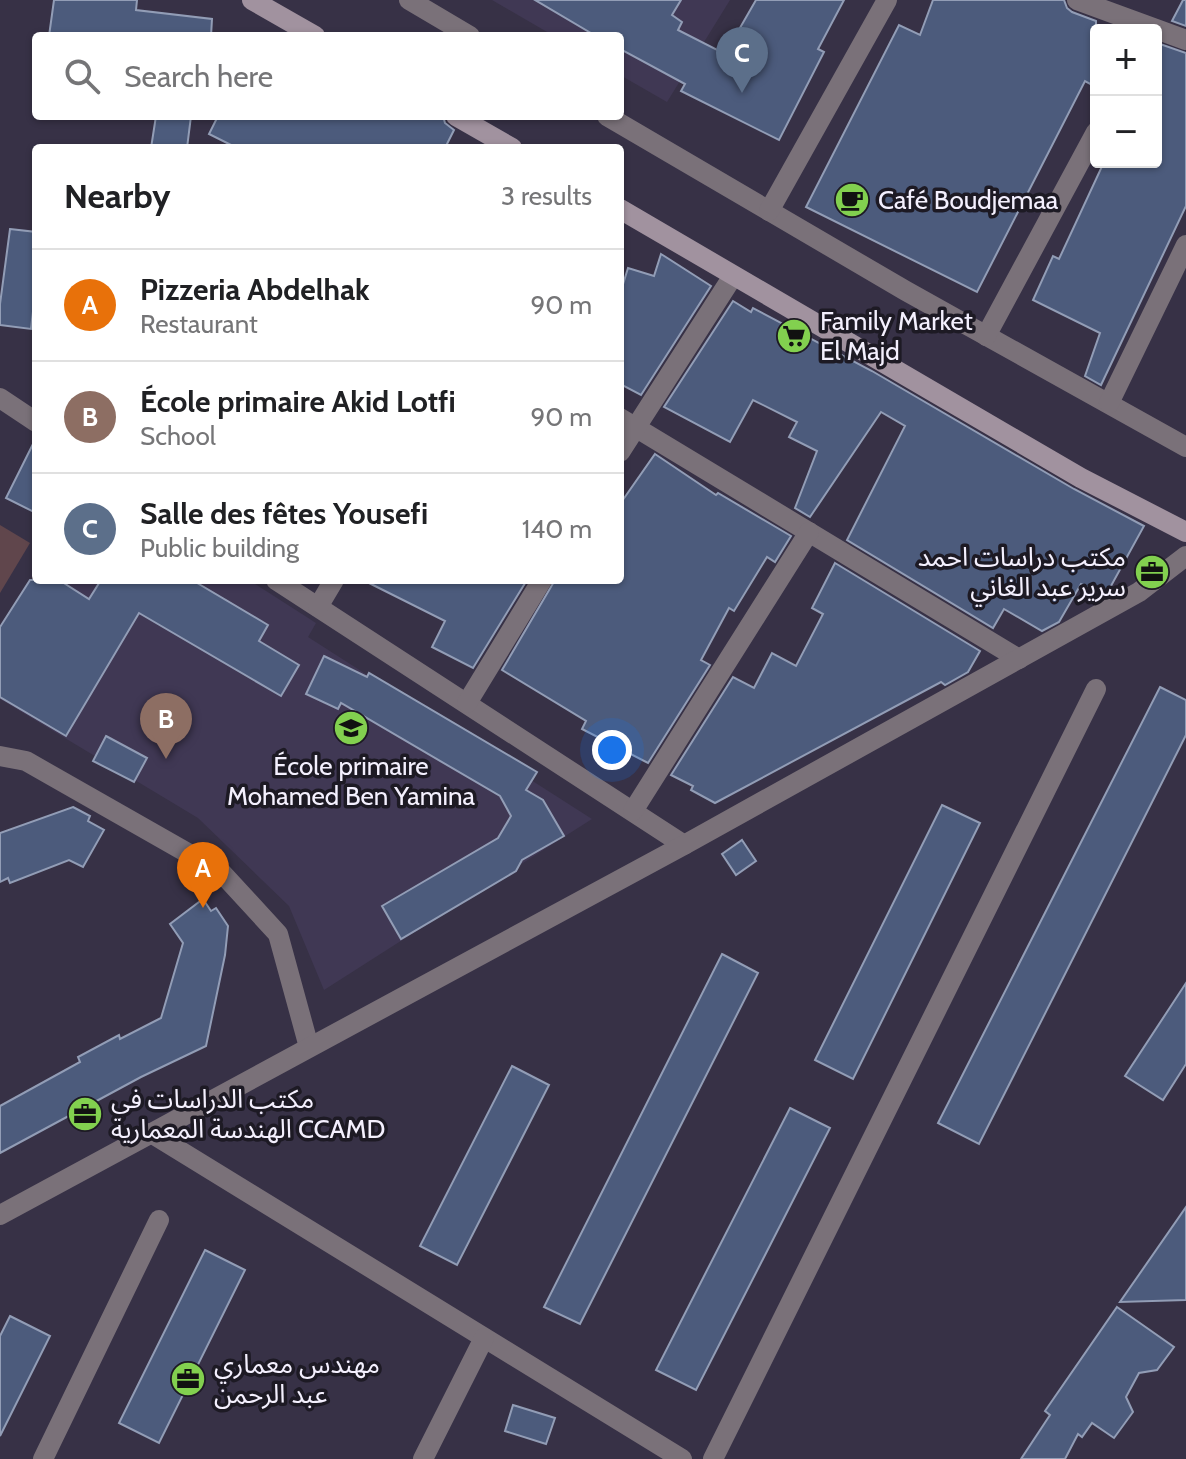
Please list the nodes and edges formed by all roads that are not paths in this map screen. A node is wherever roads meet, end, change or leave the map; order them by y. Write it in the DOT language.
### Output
graph roads {
  1 [pos="252,0"];
  2 [pos="409,0"];
  3 [pos="887,0"];
  4 [pos="1077,0"];
  5 [pos="1139,24"];
  6 [pos="308,32"];
  7 [pos="463,32"];
  8 [pos="1162,32"];
  9 [pos="1186,40"];
  10 [pos="463,120"];
  11 [pos="614,120"];
  12 [pos="1090,143"];
  13 [pos="505,144"];
  14 [pos="624,211"];
  15 [pos="769,211"];
  16 [pos="1186,245"];
  17 [pos="733,276"];
  18 [pos="986,336"];
  19 [pos="0,398"];
  20 [pos="1109,403"];
  21 [pos="32,419"];
  22 [pos="627,423"];
  23 [pos="1186,447"];
  24 [pos="809,532"];
  25 [pos="1186,532"];
  26 [pos="1186,556"];
  27 [pos="282,584"];
  28 [pos="332,584"];
  29 [pos="540,584"];
  30 [pos="318,607"];
  31 [pos="1019,659"];
  32 [pos="1096,689"];
  33 [pos="467,703"];
  34 [pos="0,756"];
  35 [pos="633,811"];
  36 [pos="684,845"];
  37 [pos="309,1047"];
  38 [pos="151,1133"];
  39 [pos="0,1215"];
  40 [pos="159,1220"];
  41 [pos="484,1338"];
  42 [pos="43,1459"];
  43 [pos="423,1459"];
  44 [pos="682,1459"];
  45 [pos="713,1459"];
  1 -- 6 [label="street"];
  2 -- 7 [label="street"];
  3 -- 15 [label="street"];
  4 -- 5 [label="street"];
  8 -- 9 [label="street"];
  10 -- 13 [label="street"];
  11 -- 15 [label="street"];
  12 -- 18 [label="street"];
  14 -- 17 [label="street"];
  15 -- 18 [label="street"];
  16 -- 20 [label="street"];
  17 -- 22 [label="street"];
  17 -- 25 [label="street"];
  18 -- 20 [label="street"];
  19 -- 21 [label="street"];
  20 -- 23 [label="street"];
  22 -- 24 [label="street"];
  24 -- 31 [label="street"];
  24 -- 35 [label="street"];
  26 -- 31 [label="street"];
  27 -- 30 [label="street"];
  28 -- 30 [label="street"];
  29 -- 33 [label="street"];
  30 -- 33 [label="street"];
  31 -- 36 [label="street"];
  32 -- 45 [label="street"];
  33 -- 35 [label="street"];
  34 -- 37 [label="street"];
  35 -- 36 [label="street"];
  36 -- 37 [label="street"];
  37 -- 38 [label="street"];
  38 -- 39 [label="street"];
  38 -- 41 [label="street"];
  40 -- 42 [label="street"];
  41 -- 43 [label="street"];
  41 -- 44 [label="street"];
}
